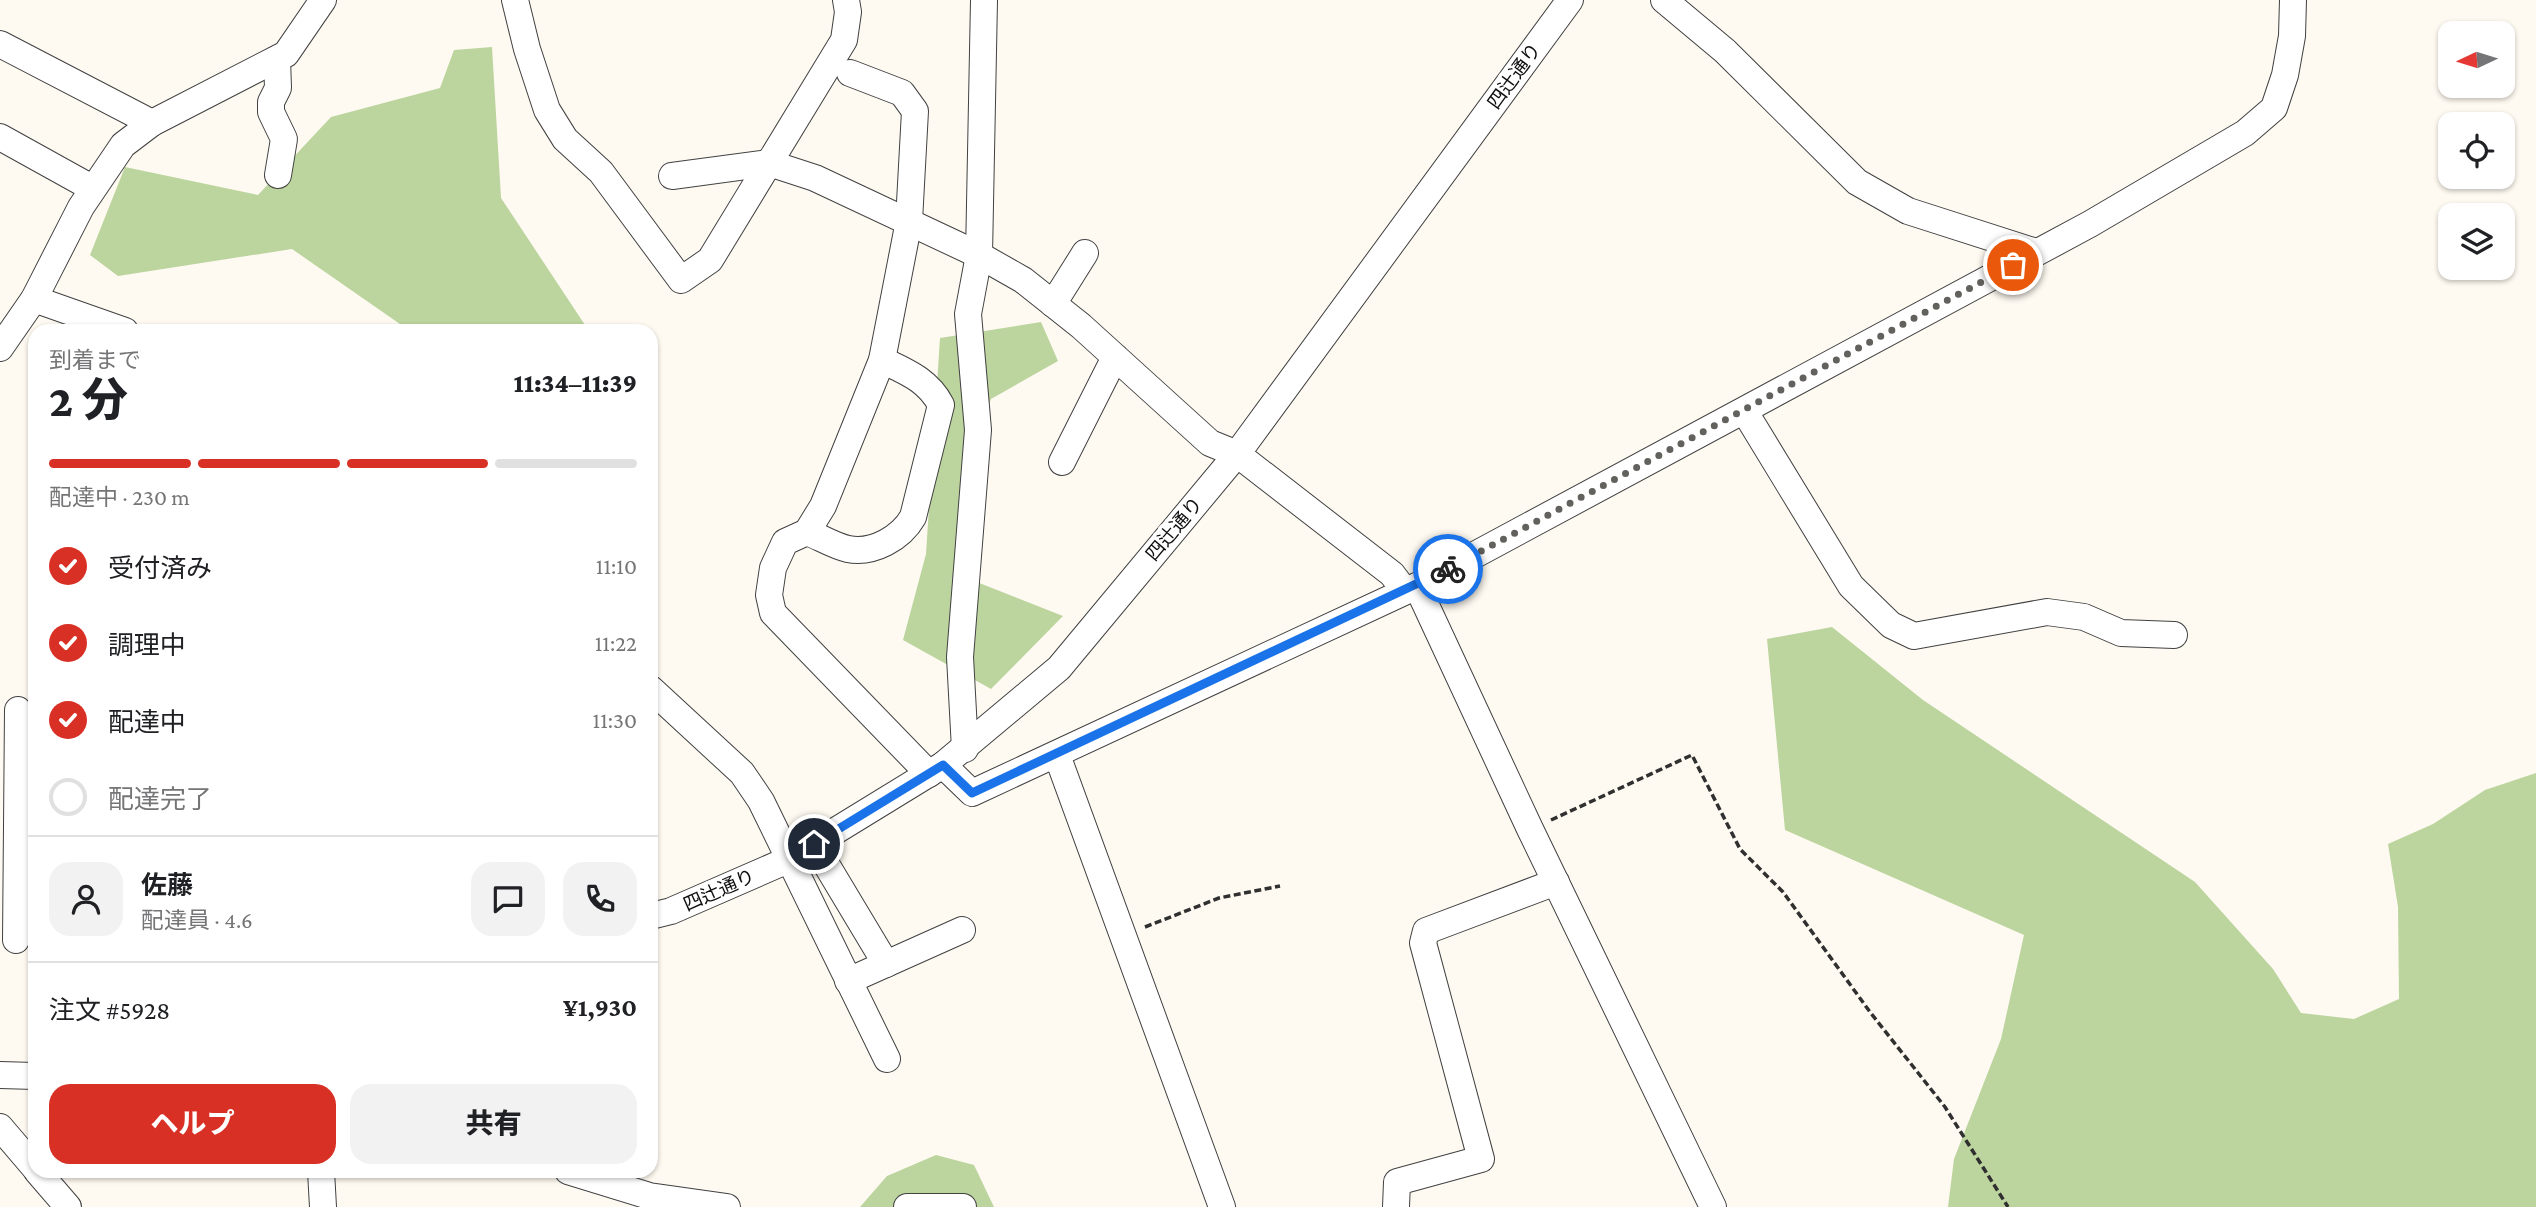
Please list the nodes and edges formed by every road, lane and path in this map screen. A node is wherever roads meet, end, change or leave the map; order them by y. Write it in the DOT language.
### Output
graph roads {
  1 [pos="323,0"];
  2 [pos="515,0"];
  3 [pos="846,0"];
  4 [pos="984,0"];
  5 [pos="1570,0"];
  6 [pos="1664,0"];
  7 [pos="2293,0"];
  8 [pos="0,44"];
  9 [pos="277,59"];
  10 [pos="850,73"];
  11 [pos="152,123"];
  12 [pos="0,137"];
  13 [pos="769,163"];
  14 [pos="278,175"];
  15 [pos="672,176"];
  16 [pos="92,188"];
  17 [pos="909,221"];
  18 [pos="2036,252"];
  19 [pos="1084,253"];
  20 [pos="979,256"];
  21 [pos="34,299"];
  22 [pos="1053,304"];
  23 [pos="105,324"];
  24 [pos="0,348"];
  25 [pos="1115,357"];
  26 [pos="882,360"];
  27 [pos="1745,412"];
  28 [pos="1237,454"];
  29 [pos="1062,462"];
  30 [pos="807,532"];
  31 [pos="1411,588"];
  32 [pos="2174,635"];
  33 [pos="658,696"];
  34 [pos="18,710"];
  35 [pos="965,749"];
  36 [pos="1056,755"];
  37 [pos="936,769"];
  38 [pos="1530,829"];
  39 [pos="814,844"];
  40 [pos="788,860"];
  41 [pos="1556,882"];
  42 [pos="1280,886"];
  43 [pos="658,914"];
  44 [pos="962,930"];
  45 [pos="1124,936"];
  46 [pos="17,940"];
  47 [pos="886,964"];
  48 [pos="848,981"];
  49 [pos="887,1059"];
  50 [pos="0,1075"];
  51 [pos="28,1076"];
  52 [pos="0,1127"];
  53 [pos="28,1160"];
  54 [pos="43,1178"];
  55 [pos="321,1178"];
  56 [pos="591,1178"];
  57 [pos="68,1207"];
  58 [pos="323,1207"];
  59 [pos="727,1207"];
  60 [pos="907,1207"];
  61 [pos="963,1207"];
  62 [pos="1222,1207"];
  63 [pos="1396,1207"];
  64 [pos="1713,1207"];
  65 [pos="2008,1207"];
  1 -- 9 [label="street"];
  2 -- 13 [label="street"];
  3 -- 13 [label="street"];
  4 -- 20 [label="street"];
  5 -- 28 [label="street, 四辻通り"];
  6 -- 18 [label="street"];
  7 -- 18 [label="street"];
  8 -- 11 [label="street"];
  9 -- 11 [label="street"];
  9 -- 14 [label="street"];
  10 -- 17 [label="street"];
  11 -- 16 [label="street"];
  12 -- 16 [label="street"];
  13 -- 15 [label="street"];
  13 -- 17 [label="street"];
  16 -- 21 [label="street"];
  17 -- 20 [label="street"];
  17 -- 26 [label="street"];
  18 -- 27 [label="street"];
  19 -- 22 [label="street"];
  20 -- 22 [label="street"];
  20 -- 35 [label="street"];
  21 -- 23 [label="street"];
  21 -- 24 [label="street"];
  22 -- 25 [label="street"];
  25 -- 28 [label="street"];
  25 -- 29 [label="street"];
  26 -- 30 [label="street"];
  26 -- 30 [label="street"];
  27 -- 31 [label="street"];
  27 -- 32 [label="street"];
  28 -- 31 [label="street"];
  28 -- 35 [label="street, 四辻通り"];
  30 -- 37 [label="street"];
  31 -- 36 [label="street"];
  31 -- 38 [label="street"];
  33 -- 40 [label="street"];
  34 -- 46 [label="street"];
  35 -- 37 [label="street, 四辻通り"];
  36 -- 37 [label="street"];
  36 -- 45 [label="street"];
  37 -- 39 [label="street, 四辻通り"];
  38 -- 41 [label="street"];
  38 -- 65 [label="path"];
  39 -- 40 [label="street, 四辻通り"];
  39 -- 47 [label="street"];
  40 -- 43 [label="street, 四辻通り"];
  40 -- 48 [label="street"];
  41 -- 63 [label="street"];
  41 -- 64 [label="street"];
  42 -- 45 [label="path"];
  44 -- 47 [label="street"];
  45 -- 62 [label="street"];
  47 -- 48 [label="street"];
  48 -- 49 [label="street"];
  50 -- 51 [label="street"];
  52 -- 53 [label="street"];
  54 -- 57 [label="street"];
  55 -- 58 [label="street"];
  56 -- 59 [label="street"];
  60 -- 61 [label="street"];
}
